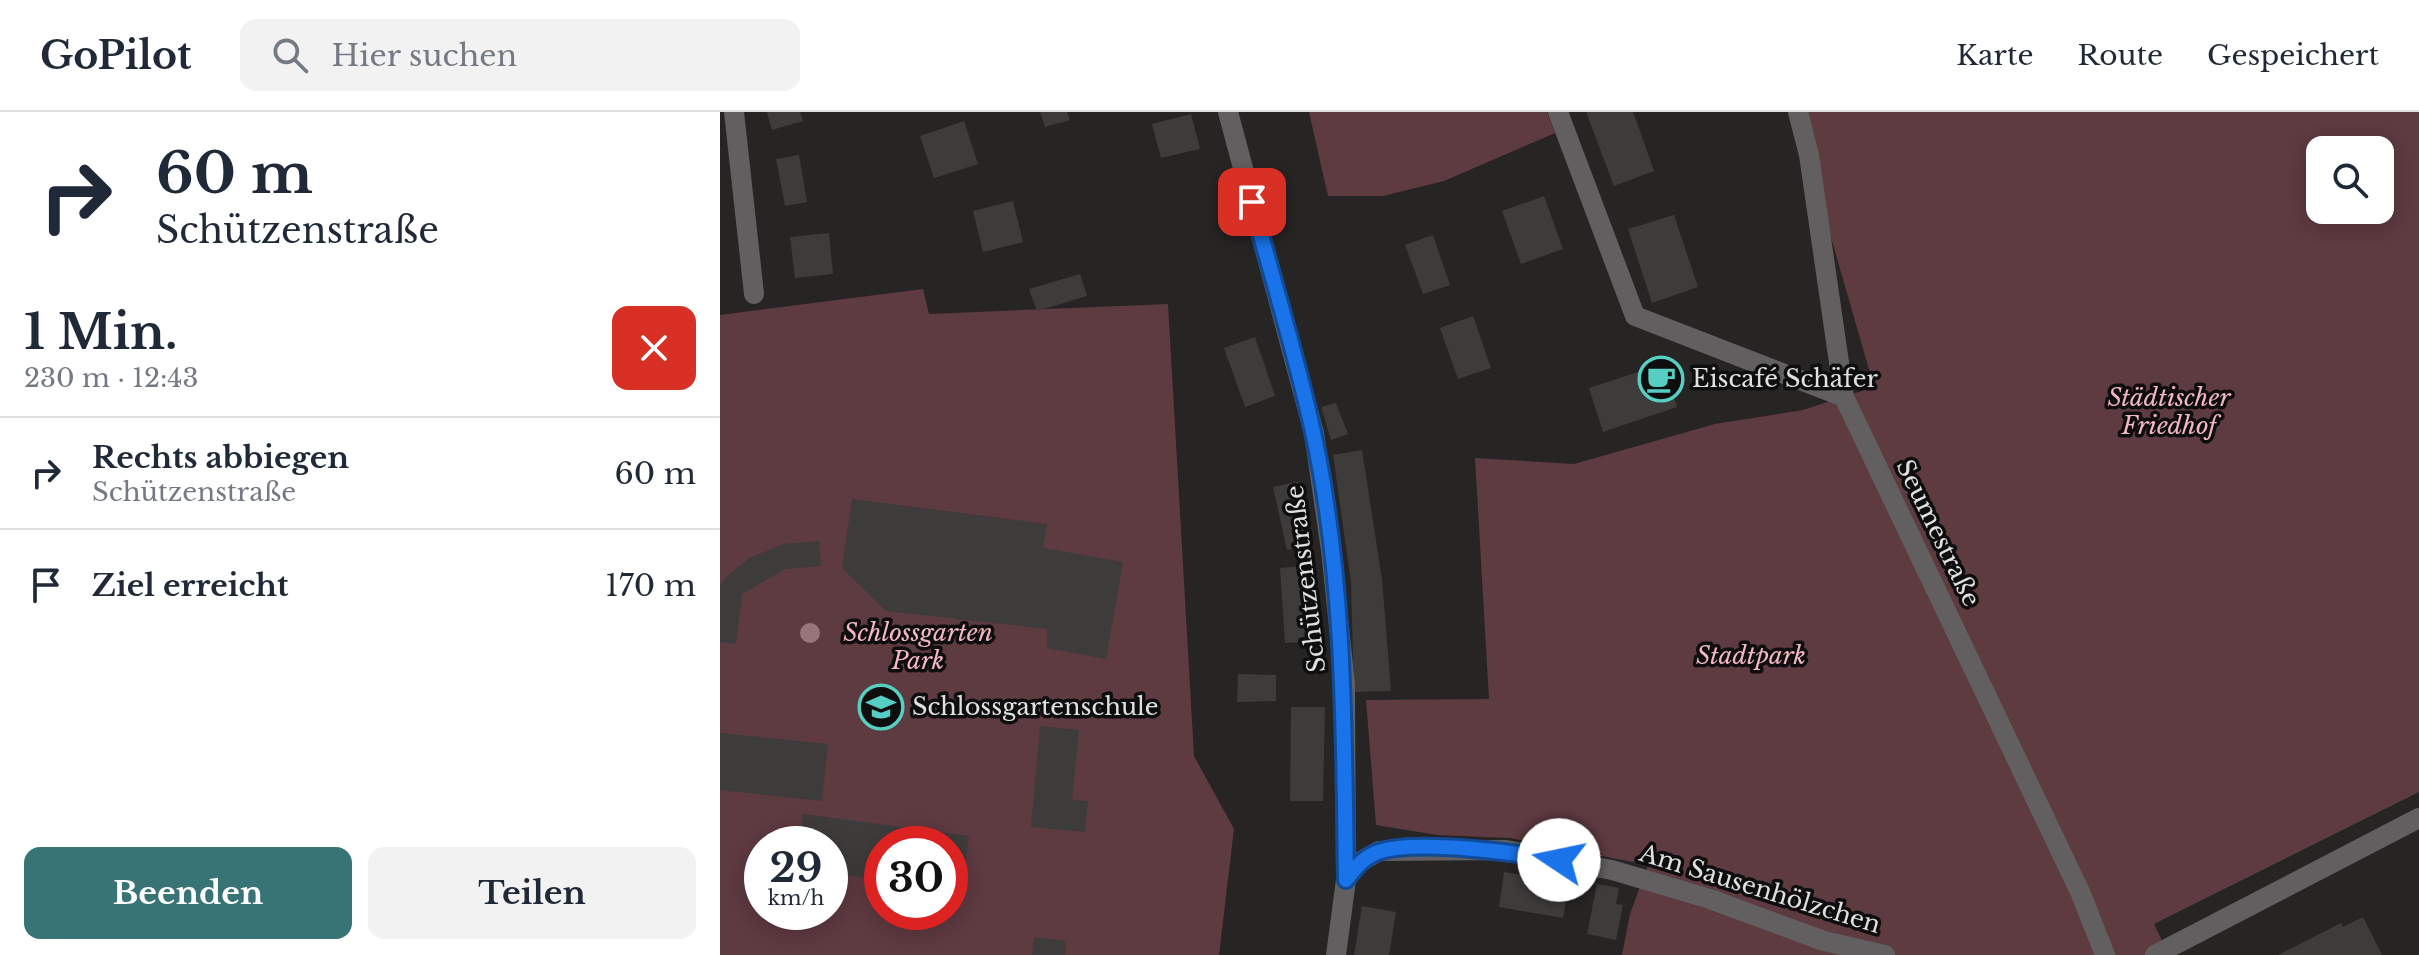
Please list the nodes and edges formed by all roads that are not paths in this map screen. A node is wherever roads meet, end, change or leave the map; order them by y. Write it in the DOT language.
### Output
graph roads {
  1 [pos="734,112"];
  2 [pos="1228,112"];
  3 [pos="1558,112"];
  4 [pos="1798,112"];
  5 [pos="754,294"];
  6 [pos="1844,397"];
  7 [pos="2419,818"];
  8 [pos="1346,880"];
  9 [pos="1336,955"];
  10 [pos="1885,955"];
  11 [pos="2105,955"];
  12 [pos="2155,955"];
  1 -- 5 [label="street"];
  2 -- 8 [label="street, Schützenstraße"];
  3 -- 6 [label="street"];
  4 -- 6 [label="street, Seumestraße"];
  6 -- 11 [label="street, Seumestraße"];
  7 -- 12 [label="street"];
  8 -- 9 [label="street, Schützenstraße"];
  8 -- 10 [label="street, Am Sausenhölzchen"];
}
